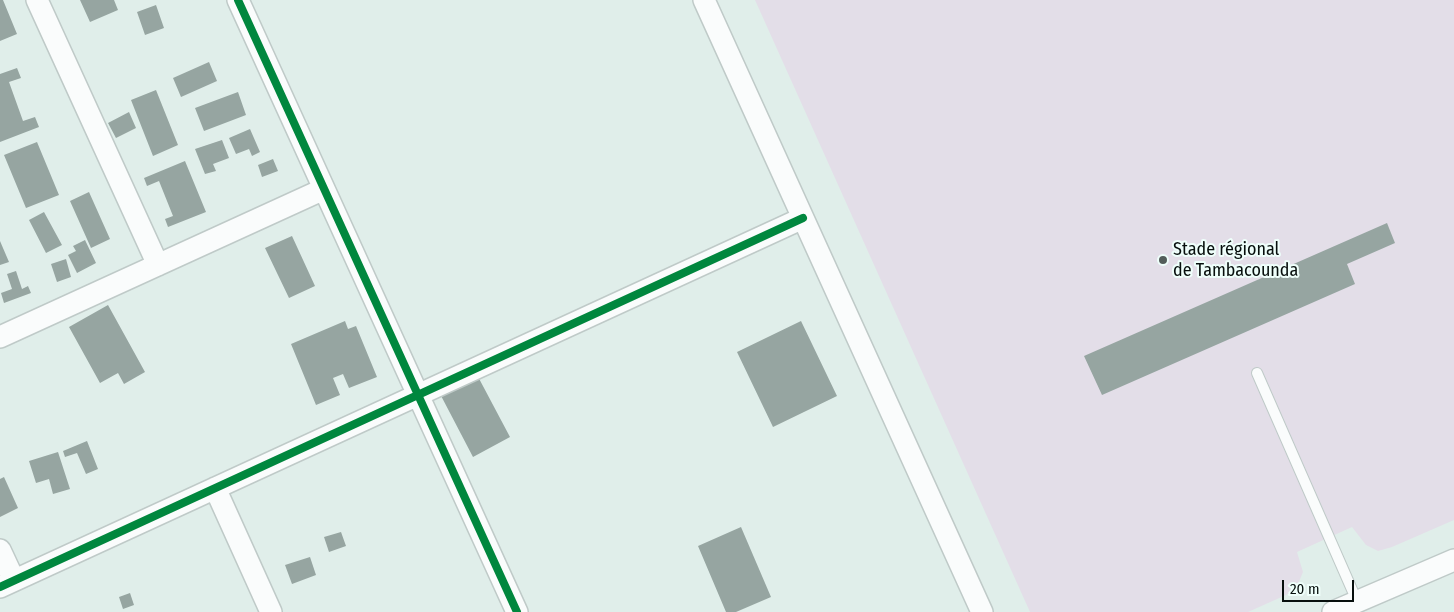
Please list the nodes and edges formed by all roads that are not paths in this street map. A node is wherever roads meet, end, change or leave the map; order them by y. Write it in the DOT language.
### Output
graph roads {
  1 [pos="37,0"];
  2 [pos="238,0"];
  3 [pos="704,0"];
  4 [pos="324,188"];
  5 [pos="803,218"];
  6 [pos="158,265"];
  7 [pos="0,336"];
  8 [pos="1257,373"];
  9 [pos="418,395"];
  10 [pos="215,488"];
  11 [pos="0,550"];
  12 [pos="1454,560"];
  13 [pos="7,584"];
  14 [pos="1357,601"];
  15 [pos="271,612"];
  16 [pos="517,612"];
  17 [pos="982,612"];
  18 [pos="1333,612"];
  1 -- 6 [label="street"];
  2 -- 4 [label="street"];
  3 -- 5 [label="street"];
  4 -- 6 [label="street"];
  4 -- 9 [label="street"];
  5 -- 9 [label="street"];
  5 -- 17 [label="street"];
  6 -- 7 [label="street"];
  8 -- 14 [label="lane"];
  9 -- 10 [label="street"];
  9 -- 16 [label="street"];
  10 -- 13 [label="street"];
  10 -- 15 [label="street"];
  11 -- 13 [label="street"];
  12 -- 14 [label="street"];
  14 -- 18 [label="street"];
}
